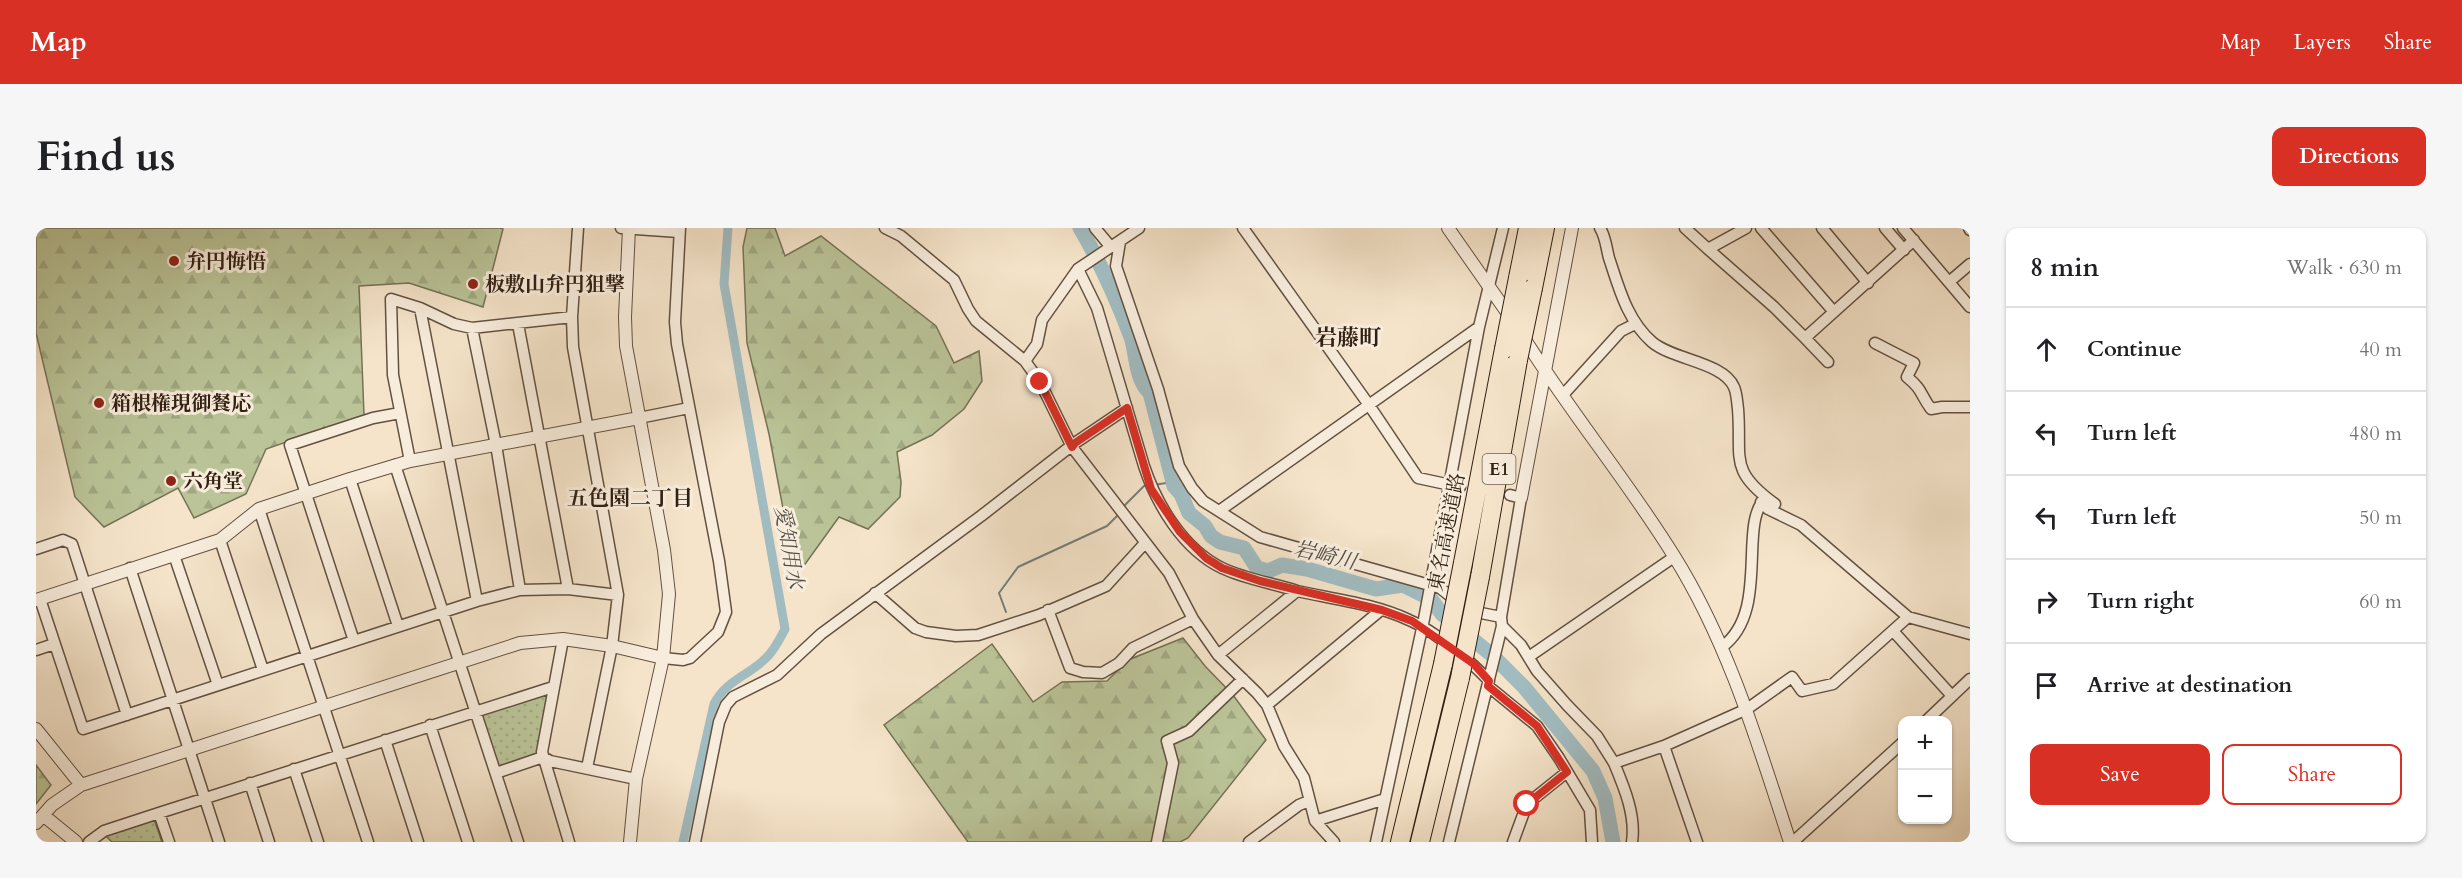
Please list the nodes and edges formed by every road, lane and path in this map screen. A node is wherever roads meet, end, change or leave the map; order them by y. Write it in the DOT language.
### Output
graph roads {
  1 [pos="578,228"];
  2 [pos="621,228"];
  3 [pos="629,228"];
  4 [pos="885,228"];
  5 [pos="1095,228"];
  6 [pos="1139,228"];
  7 [pos="1243,228"];
  8 [pos="1448,228"];
  9 [pos="1503,228"];
  10 [pos="1528,228"];
  11 [pos="1545,228"];
  12 [pos="1572,228"];
  13 [pos="1600,228"];
  14 [pos="1685,228"];
  15 [pos="1746,228"];
  16 [pos="1761,228"];
  17 [pos="1822,228"];
  18 [pos="1885,228"];
  19 [pos="1903,228"];
  20 [pos="680,230"];
  21 [pos="1914,240"];
  22 [pos="1112,246"];
  23 [pos="1708,249"];
  24 [pos="1904,250"];
  25 [pos="1970,264"];
  26 [pos="1078,269"];
  27 [pos="1949,282"];
  28 [pos="1526,283"];
  29 [pos="1868,283"];
  30 [pos="1489,286"];
  31 [pos="1970,307"];
  32 [pos="420,308"];
  33 [pos="1834,312"];
  34 [pos="572,317"];
  35 [pos="518,324"];
  36 [pos="1635,324"];
  37 [pos="1479,327"];
  38 [pos="472,328"];
  39 [pos="1805,338"];
  40 [pos="1875,343"];
  41 [pos="1511,355"];
  42 [pos="1025,362"];
  43 [pos="1828,362"];
  44 [pos="1545,369"];
  45 [pos="1563,395"];
  46 [pos="1369,405"];
  47 [pos="1970,406"];
  48 [pos="688,408"];
  49 [pos="1127,408"];
  50 [pos="400,413"];
  51 [pos="639,418"];
  52 [pos="587,428"];
  53 [pos="540,436"];
  54 [pos="496,445"];
  55 [pos="1072,447"];
  56 [pos="448,453"];
  57 [pos="410,460"];
  58 [pos="395,465"];
  59 [pos="350,478"];
  60 [pos="1455,485"];
  61 [pos="305,493"];
  62 [pos="1516,497"];
  63 [pos="1767,501"];
  64 [pos="259,509"];
  65 [pos="1219,511"];
  66 [pos="220,540"];
  67 [pos="1145,543"];
  68 [pos="36,549"];
  69 [pos="174,555"];
  70 [pos="1674,557"];
  71 [pos="130,568"];
  72 [pos="84,583"];
  73 [pos="568,589"];
  74 [pos="520,590"];
  75 [pos="1430,590"];
  76 [pos="1297,591"];
  77 [pos="875,593"];
  78 [pos="618,595"];
  79 [pos="38,599"];
  80 [pos="477,601"];
  81 [pos="1048,610"];
  82 [pos="1382,610"];
  83 [pos="444,612"];
  84 [pos="1908,617"];
  85 [pos="1193,619"];
  86 [pos="1501,621"];
  87 [pos="1423,623"];
  88 [pos="398,626"];
  89 [pos="1894,632"];
  90 [pos="1970,634"];
  91 [pos="563,639"];
  92 [pos="354,641"];
  93 [pos="54,644"];
  94 [pos="612,646"];
  95 [pos="1722,647"];
  96 [pos="36,650"];
  97 [pos="308,655"];
  98 [pos="1218,655"];
  99 [pos="1530,656"];
  100 [pos="663,658"];
  101 [pos="460,661"];
  102 [pos="263,670"];
  103 [pos="1243,679"];
  104 [pos="1970,679"];
  105 [pos="1489,681"];
  106 [pos="218,685"];
  107 [pos="553,687"];
  108 [pos="1952,696"];
  109 [pos="173,700"];
  110 [pos="1267,705"];
  111 [pos="324,706"];
  112 [pos="1747,709"];
  113 [pos="476,711"];
  114 [pos="127,715"];
  115 [pos="1930,716"];
  116 [pos="1451,718"];
  117 [pos="430,725"];
  118 [pos="36,729"];
  119 [pos="385,740"];
  120 [pos="1664,746"];
  121 [pos="1898,746"];
  122 [pos="189,749"];
  123 [pos="340,754"];
  124 [pos="543,757"];
  125 [pos="1614,763"];
  126 [pos="587,768"];
  127 [pos="294,769"];
  128 [pos="1567,772"];
  129 [pos="496,773"];
  130 [pos="636,779"];
  131 [pos="250,783"];
  132 [pos="81,785"];
  133 [pos="204,798"];
  134 [pos="1385,799"];
  135 [pos="1309,801"];
  136 [pos="159,813"];
  137 [pos="39,819"];
  138 [pos="1315,821"];
  139 [pos="76,842"];
  140 [pos="89,842"];
  141 [pos="169,842"];
  142 [pos="219,842"];
  143 [pos="269,842"];
  144 [pos="318,842"];
  145 [pos="368,842"];
  146 [pos="418,842"];
  147 [pos="468,842"];
  148 [pos="518,842"];
  149 [pos="569,842"];
  150 [pos="630,842"];
  151 [pos="695,842"];
  152 [pos="1157,842"];
  153 [pos="1249,842"];
  154 [pos="1334,842"];
  155 [pos="1376,842"];
  156 [pos="1400,842"];
  157 [pos="1420,842"];
  158 [pos="1425,842"];
  159 [pos="1449,842"];
  160 [pos="1513,842"];
  161 [pos="1592,842"];
  162 [pos="1632,842"];
  163 [pos="1697,842"];
  164 [pos="1791,842"];
  1 -- 34 [label="street"];
  2 -- 3 [label="street"];
  3 -- 20 [label="street"];
  3 -- 51 [label="street"];
  4 -- 42 [label="street"];
  5 -- 22 [label="street"];
  6 -- 22 [label="street"];
  7 -- 46 [label="street"];
  8 -- 30 [label="street"];
  9 -- 30 [label="street"];
  10 -- 28 [label="highway, 東名高速道路 / E1"];
  11 -- 28 [label="highway, 東名高速道路 / E1"];
  12 -- 44 [label="street"];
  13 -- 36 [label="street"];
  14 -- 23 [label="street"];
  15 -- 23 [label="street"];
  16 -- 33 [label="street"];
  17 -- 29 [label="street"];
  18 -- 24 [label="street"];
  19 -- 21 [label="street"];
  20 -- 48 [label="street"];
  21 -- 24 [label="street"];
  21 -- 27 [label="street"];
  22 -- 26 [label="street"];
  22 -- 65 [label="street"];
  23 -- 39 [label="street"];
  24 -- 29 [label="street"];
  25 -- 27 [label="street"];
  26 -- 42 [label="street"];
  26 -- 49 [label="street"];
  27 -- 31 [label="street"];
  28 -- 41 [label="highway, 東名高速道路 / E1, bridge"];
  29 -- 33 [label="street"];
  30 -- 37 [label="street"];
  30 -- 44 [label="street"];
  32 -- 38 [label="street"];
  32 -- 50 [label="street"];
  32 -- 56 [label="street"];
  33 -- 39 [label="street"];
  34 -- 35 [label="street"];
  34 -- 52 [label="street"];
  35 -- 38 [label="street"];
  35 -- 53 [label="street"];
  36 -- 45 [label="street"];
  36 -- 63 [label="street"];
  37 -- 46 [label="street"];
  37 -- 60 [label="street"];
  38 -- 54 [label="street"];
  39 -- 43 [label="street"];
  40 -- 47 [label="street"];
  41 -- 116 [label="highway, 東名高速道路 / E1, bridge"];
  41 -- 156 [label="highway, 東名高速道路 / E1, bridge"];
  42 -- 55 [label="street"];
  44 -- 45 [label="street"];
  44 -- 62 [label="street"];
  45 -- 70 [label="street"];
  46 -- 60 [label="street"];
  46 -- 65 [label="street"];
  48 -- 51 [label="street"];
  48 -- 100 [label="street"];
  49 -- 55 [label="street"];
  49 -- 76 [label="street"];
  50 -- 57 [label="street"];
  50 -- 61 [label="street"];
  51 -- 52 [label="street"];
  51 -- 100 [label="street"];
  52 -- 53 [label="street"];
  52 -- 78 [label="street"];
  53 -- 54 [label="street"];
  53 -- 73 [label="street"];
  54 -- 56 [label="street"];
  54 -- 74 [label="street"];
  55 -- 67 [label="street"];
  55 -- 77 [label="street"];
  56 -- 57 [label="street"];
  56 -- 80 [label="street"];
  57 -- 58 [label="street"];
  58 -- 59 [label="street"];
  58 -- 83 [label="street"];
  59 -- 61 [label="street"];
  59 -- 88 [label="street"];
  60 -- 75 [label="street"];
  61 -- 64 [label="street"];
  61 -- 92 [label="street"];
  62 -- 86 [label="street"];
  63 -- 84 [label="street"];
  63 -- 95 [label="street"];
  64 -- 66 [label="street"];
  64 -- 97 [label="street"];
  65 -- 75 [label="street"];
  66 -- 69 [label="street"];
  66 -- 102 [label="street"];
  67 -- 81 [label="street"];
  67 -- 85 [label="street"];
  68 -- 72 [label="street"];
  69 -- 71 [label="street"];
  69 -- 106 [label="street"];
  70 -- 95 [label="street"];
  70 -- 99 [label="street"];
  71 -- 72 [label="street"];
  71 -- 109 [label="street"];
  72 -- 79 [label="street"];
  72 -- 114 [label="street"];
  73 -- 74 [label="street"];
  73 -- 78 [label="street"];
  74 -- 80 [label="street"];
  75 -- 86 [label="street"];
  75 -- 87 [label="street"];
  76 -- 82 [label="street"];
  76 -- 98 [label="street"];
  77 -- 81 [label="street"];
  77 -- 151 [label="street"];
  78 -- 94 [label="street"];
  79 -- 93 [label="street"];
  80 -- 83 [label="street"];
  81 -- 85 [label="street"];
  82 -- 87 [label="street"];
  82 -- 110 [label="street"];
  83 -- 88 [label="street"];
  83 -- 101 [label="street"];
  84 -- 89 [label="street"];
  84 -- 90 [label="street"];
  85 -- 98 [label="street"];
  86 -- 99 [label="street"];
  86 -- 105 [label="street"];
  87 -- 105 [label="street"];
  87 -- 134 [label="street"];
  88 -- 92 [label="street"];
  89 -- 108 [label="street"];
  89 -- 112 [label="street"];
  91 -- 94 [label="street"];
  91 -- 101 [label="street"];
  91 -- 107 [label="street"];
  92 -- 97 [label="street"];
  93 -- 96 [label="street"];
  93 -- 114 [label="street"];
  94 -- 100 [label="street"];
  94 -- 126 [label="street"];
  95 -- 112 [label="street"];
  97 -- 102 [label="street"];
  97 -- 111 [label="street"];
  98 -- 103 [label="street"];
  99 -- 125 [label="street"];
  100 -- 130 [label="street"];
  101 -- 111 [label="street"];
  101 -- 113 [label="street"];
  102 -- 106 [label="street"];
  103 -- 110 [label="street"];
  103 -- 152 [label="street"];
  104 -- 108 [label="street"];
  105 -- 128 [label="street"];
  105 -- 159 [label="street"];
  106 -- 109 [label="street"];
  107 -- 113 [label="street"];
  107 -- 124 [label="street"];
  108 -- 115 [label="street"];
  109 -- 114 [label="street"];
  109 -- 122 [label="street"];
  110 -- 135 [label="street"];
  111 -- 122 [label="street"];
  111 -- 123 [label="street"];
  112 -- 120 [label="street"];
  112 -- 164 [label="street"];
  113 -- 117 [label="street"];
  113 -- 129 [label="street"];
  116 -- 157 [label="highway, 東名高速道路 / E1"];
  116 -- 158 [label="highway"];
  117 -- 119 [label="street"];
  117 -- 147 [label="street"];
  118 -- 132 [label="street"];
  119 -- 123 [label="street"];
  119 -- 146 [label="street"];
  120 -- 125 [label="street"];
  120 -- 163 [label="street"];
  121 -- 164 [label="street"];
  122 -- 132 [label="street"];
  122 -- 133 [label="street"];
  123 -- 127 [label="street"];
  123 -- 145 [label="street"];
  124 -- 126 [label="street"];
  124 -- 129 [label="street"];
  124 -- 149 [label="street"];
  125 -- 162 [label="street"];
  126 -- 130 [label="street"];
  127 -- 131 [label="street"];
  127 -- 144 [label="street"];
  128 -- 160 [label="street"];
  128 -- 161 [label="street"];
  129 -- 148 [label="street"];
  130 -- 150 [label="street"];
  131 -- 133 [label="street"];
  131 -- 143 [label="street"];
  132 -- 137 [label="street"];
  133 -- 136 [label="street"];
  133 -- 142 [label="street"];
  134 -- 138 [label="street"];
  134 -- 155 [label="street"];
  135 -- 138 [label="street"];
  135 -- 153 [label="street"];
  136 -- 140 [label="street"];
  136 -- 141 [label="street"];
  137 -- 139 [label="street"];
  138 -- 154 [label="street"];
}
